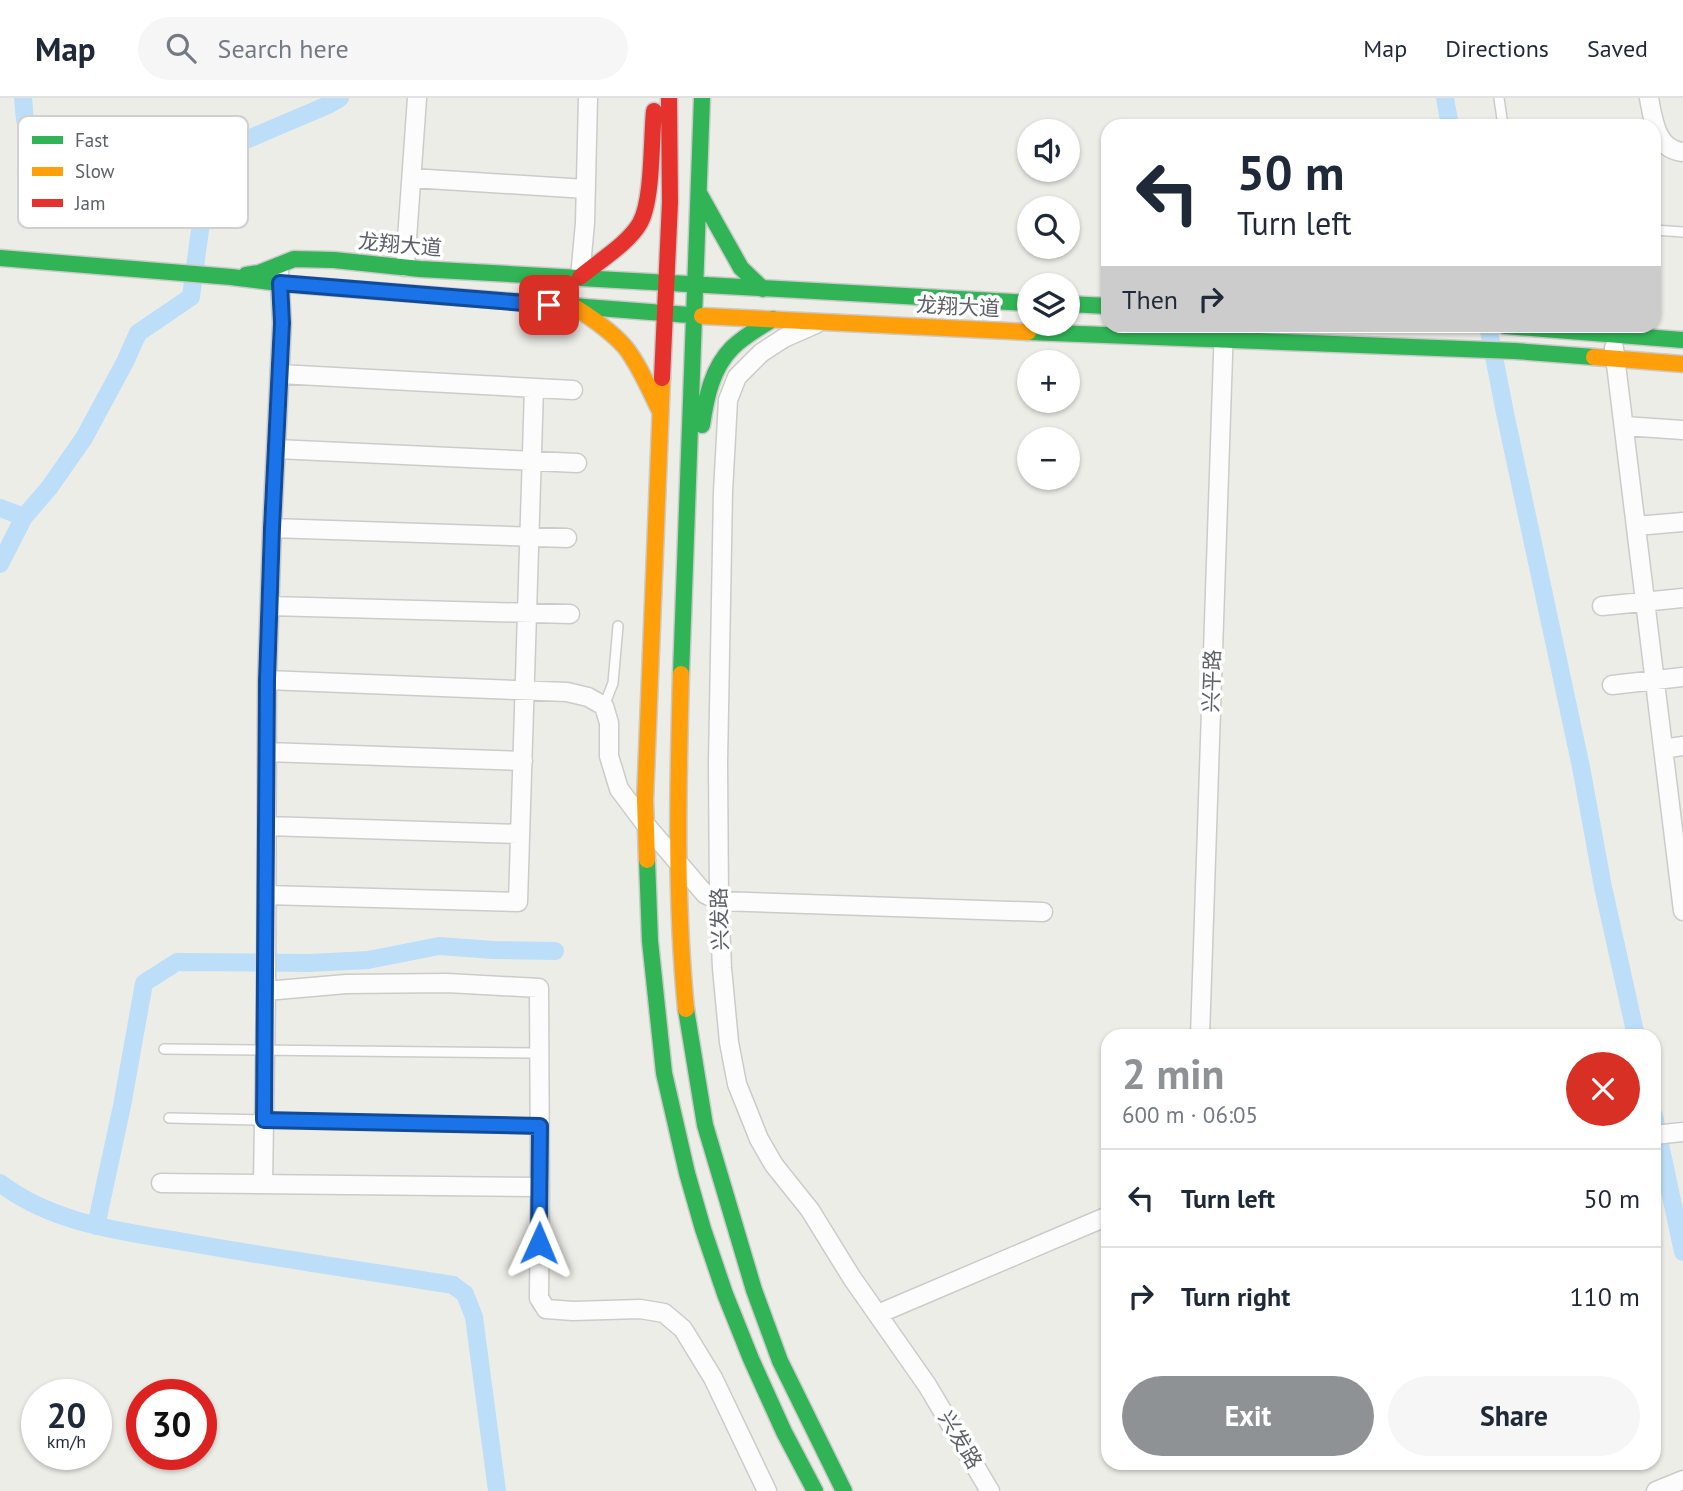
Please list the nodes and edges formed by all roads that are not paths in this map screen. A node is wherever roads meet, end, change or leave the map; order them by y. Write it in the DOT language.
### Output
graph roads {
  1 [pos="417,98"];
  2 [pos="588,98"];
  3 [pos="655,98"];
  4 [pos="669,98"];
  5 [pos="702,98"];
  6 [pos="1499,98"];
  7 [pos="1649,98"];
  8 [pos="1502,119"];
  9 [pos="1653,119"];
  10 [pos="1661,141"];
  11 [pos="1680,152"];
  12 [pos="1661,155"];
  13 [pos="412,178"];
  14 [pos="586,189"];
  15 [pos="700,195"];
  16 [pos="1661,230"];
  17 [pos="1683,232"];
  18 [pos="0,258"];
  19 [pos="279,264"];
  20 [pos="405,267"];
  21 [pos="232,277"];
  22 [pos="580,277"];
  23 [pos="280,283"];
  24 [pos="667,283"];
  25 [pos="696,285"];
  26 [pos="763,289"];
  27 [pos="1017,302"];
  28 [pos="1080,305"];
  29 [pos="1101,306"];
  30 [pos="576,307"];
  31 [pos="664,314"];
  32 [pos="693,314"];
  33 [pos="773,319"];
  34 [pos="822,321"];
  35 [pos="1101,331"];
  36 [pos="1224,333"];
  37 [pos="1238,333"];
  38 [pos="1601,333"];
  39 [pos="1613,334"];
  40 [pos="1683,340"];
  41 [pos="1615,358"];
  42 [pos="1683,364"];
  43 [pos="280,374"];
  44 [pos="534,387"];
  45 [pos="573,390"];
  46 [pos="660,411"];
  47 [pos="1624,426"];
  48 [pos="1683,430"];
  49 [pos="276,449"];
  50 [pos="532,461"];
  51 [pos="577,463"];
  52 [pos="1683,522"];
  53 [pos="1636,526"];
  54 [pos="272,528"];
  55 [pos="530,537"];
  56 [pos="567,538"];
  57 [pos="685,556"];
  58 [pos="1683,598"];
  59 [pos="1645,602"];
  60 [pos="270,606"];
  61 [pos="1602,606"];
  62 [pos="527,613"];
  63 [pos="570,614"];
  64 [pos="618,626"];
  65 [pos="1683,677"];
  66 [pos="267,680"];
  67 [pos="1655,680"];
  68 [pos="1612,685"];
  69 [pos="525,690"];
  70 [pos="604,706"];
  71 [pos="1683,746"];
  72 [pos="1663,749"];
  73 [pos="267,752"];
  74 [pos="523,761"];
  75 [pos="646,825"];
  76 [pos="267,826"];
  77 [pos="1678,826"];
  78 [pos="520,834"];
  79 [pos="679,863"];
  80 [pos="267,895"];
  81 [pos="719,901"];
  82 [pos="1683,905"];
  83 [pos="1043,912"];
  84 [pos="266,987"];
  85 [pos="1200,1029"];
  86 [pos="164,1049"];
  87 [pos="265,1050"];
  88 [pos="540,1053"];
  89 [pos="169,1118"];
  90 [pos="264,1120"];
  91 [pos="540,1126"];
  92 [pos="1682,1132"];
  93 [pos="1661,1134"];
  94 [pos="161,1182"];
  95 [pos="263,1184"];
  96 [pos="540,1187"];
  97 [pos="1101,1219"];
  98 [pos="878,1314"];
  99 [pos="1683,1480"];
  100 [pos="767,1491"];
  101 [pos="815,1491"];
  102 [pos="844,1491"];
  103 [pos="990,1491"];
  104 [pos="1656,1491"];
  1 -- 13 [label="street"];
  2 -- 14 [label="street"];
  3 -- 22 [label="main road"];
  4 -- 24 [label="main road"];
  5 -- 15 [label="main road"];
  6 -- 8 [label="lane"];
  7 -- 9 [label="street"];
  10 -- 11 [label="street"];
  11 -- 12 [label="street"];
  13 -- 14 [label="street"];
  13 -- 20 [label="street"];
  14 -- 22 [label="street"];
  15 -- 25 [label="main road"];
  15 -- 26 [label="main road"];
  16 -- 17 [label="lane"];
  18 -- 21 [label="main road, 龙翔大道"];
  19 -- 20 [label="main road, 龙翔大道"];
  19 -- 21 [label="main road, 龙翔大道"];
  19 -- 23 [label="street"];
  20 -- 22 [label="main road, 龙翔大道"];
  21 -- 23 [label="main road, 龙翔大道"];
  22 -- 24 [label="main road, 龙翔大道"];
  23 -- 30 [label="main road, 龙翔大道"];
  23 -- 43 [label="street"];
  24 -- 25 [label="main road, 龙翔大道"];
  24 -- 31 [label="main road"];
  25 -- 26 [label="main road, 龙翔大道"];
  25 -- 32 [label="main road"];
  26 -- 27 [label="main road, 龙翔大道"];
  28 -- 29 [label="main road"];
  30 -- 31 [label="main road, 龙翔大道"];
  30 -- 46 [label="main road"];
  31 -- 32 [label="main road, 龙翔大道"];
  31 -- 46 [label="main road"];
  32 -- 33 [label="main road, 龙翔大道"];
  32 -- 57 [label="main road"];
  33 -- 34 [label="main road, 龙翔大道"];
  33 -- 57 [label="main road"];
  34 -- 35 [label="main road, 龙翔大道"];
  34 -- 81 [label="street, 兴发路"];
  36 -- 85 [label="street, 兴平路"];
  37 -- 41 [label="main road, 龙翔大道"];
  38 -- 39 [label="main road"];
  39 -- 40 [label="main road"];
  39 -- 41 [label="street"];
  41 -- 42 [label="main road, 龙翔大道"];
  41 -- 47 [label="street"];
  43 -- 44 [label="street"];
  43 -- 49 [label="street"];
  44 -- 45 [label="street"];
  44 -- 50 [label="street"];
  46 -- 75 [label="main road"];
  47 -- 48 [label="street"];
  47 -- 53 [label="street"];
  49 -- 50 [label="street"];
  49 -- 54 [label="street"];
  50 -- 51 [label="street"];
  50 -- 55 [label="street"];
  52 -- 53 [label="street"];
  53 -- 59 [label="street"];
  54 -- 55 [label="street"];
  54 -- 60 [label="street"];
  55 -- 56 [label="street"];
  55 -- 62 [label="street"];
  57 -- 79 [label="main road"];
  58 -- 59 [label="street"];
  59 -- 61 [label="street"];
  59 -- 67 [label="street"];
  60 -- 62 [label="street"];
  60 -- 66 [label="street"];
  62 -- 63 [label="street"];
  62 -- 69 [label="street"];
  64 -- 70 [label="lane"];
  65 -- 67 [label="street"];
  66 -- 69 [label="street"];
  66 -- 73 [label="street"];
  67 -- 68 [label="street"];
  67 -- 72 [label="street"];
  69 -- 70 [label="street"];
  69 -- 74 [label="street"];
  70 -- 75 [label="street"];
  71 -- 72 [label="street"];
  72 -- 77 [label="street"];
  73 -- 74 [label="street"];
  73 -- 76 [label="street"];
  74 -- 78 [label="street"];
  75 -- 79 [label="street"];
  75 -- 101 [label="main road"];
  76 -- 78 [label="street"];
  76 -- 80 [label="street"];
  77 -- 82 [label="street"];
  78 -- 80 [label="street"];
  79 -- 81 [label="street"];
  79 -- 102 [label="main road"];
  80 -- 84 [label="street"];
  81 -- 83 [label="street"];
  81 -- 98 [label="street, 兴发路"];
  84 -- 87 [label="street"];
  84 -- 88 [label="street"];
  86 -- 87 [label="lane"];
  87 -- 88 [label="lane"];
  87 -- 90 [label="street"];
  88 -- 91 [label="street"];
  89 -- 90 [label="lane"];
  90 -- 91 [label="lane"];
  90 -- 95 [label="street"];
  91 -- 96 [label="street"];
  92 -- 93 [label="street"];
  94 -- 95 [label="street"];
  95 -- 96 [label="street"];
  96 -- 100 [label="street"];
  97 -- 98 [label="street"];
  98 -- 103 [label="street, 兴发路"];
  99 -- 104 [label="street"];
}
